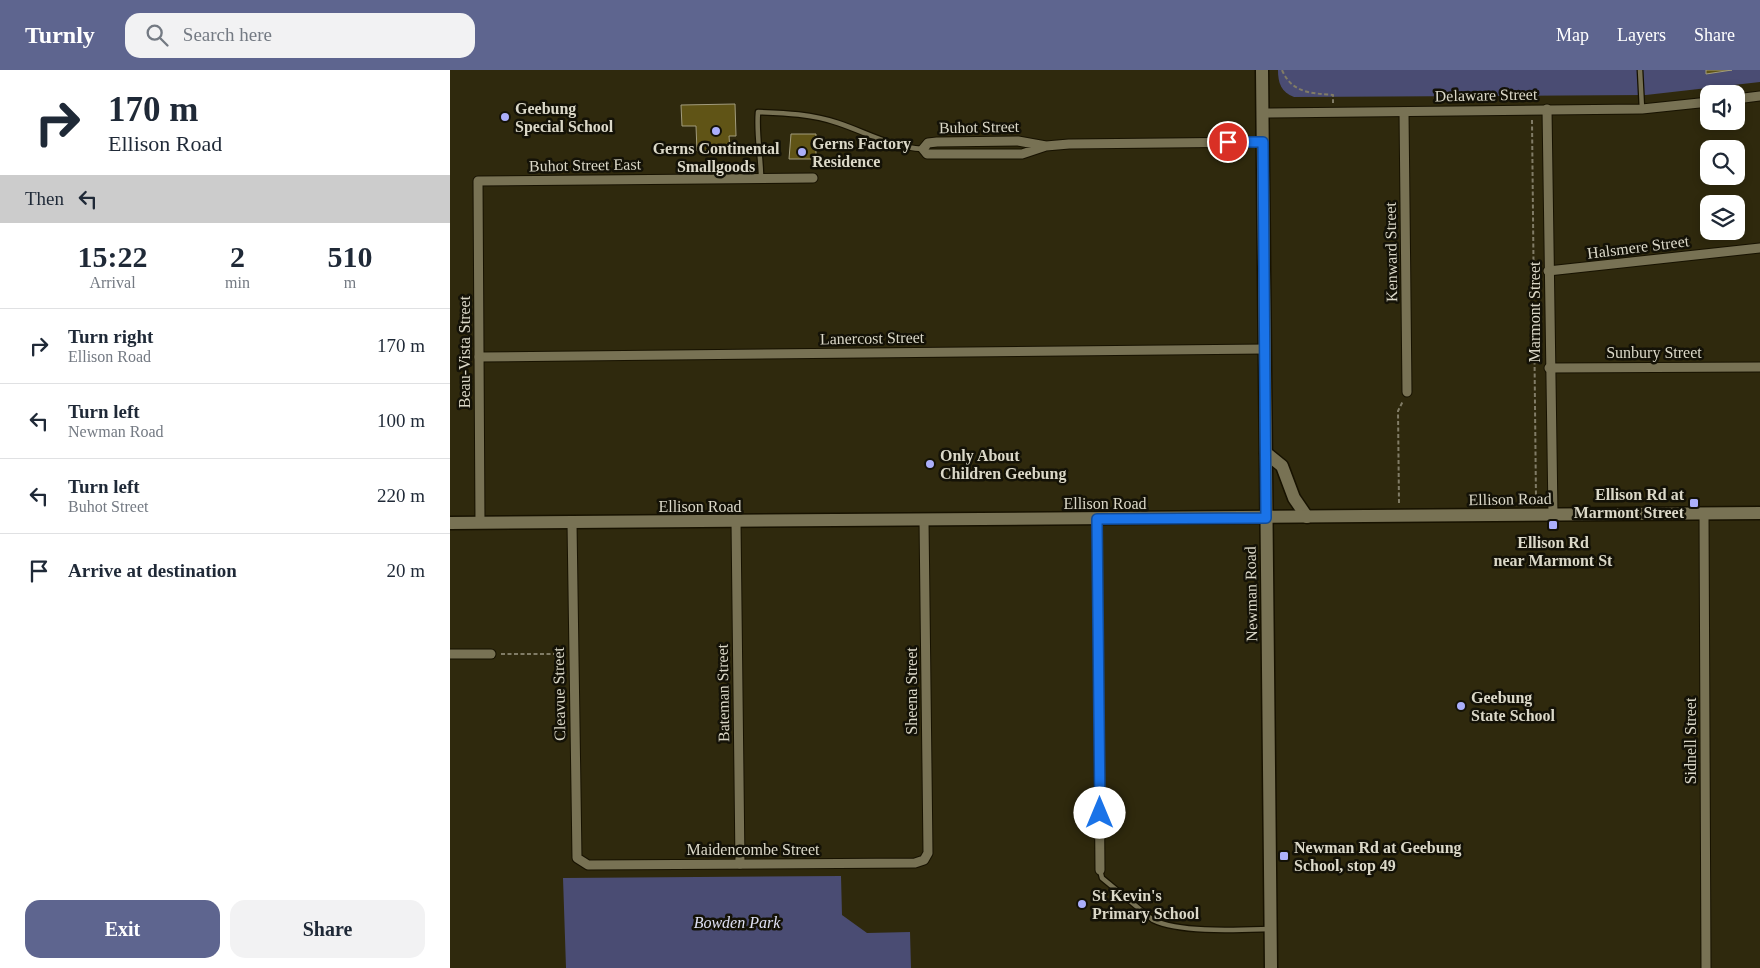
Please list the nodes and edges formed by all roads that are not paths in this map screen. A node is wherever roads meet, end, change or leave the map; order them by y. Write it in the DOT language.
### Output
graph roads {
  1 [pos="1262,70"];
  2 [pos="1640,70"];
  3 [pos="1760,96"];
  4 [pos="1745,98"];
  5 [pos="1700,103"];
  6 [pos="1547,109"];
  7 [pos="1642,109"];
  8 [pos="1404,112"];
  9 [pos="1263,113"];
  10 [pos="1263,142"];
  11 [pos="923,149"];
  12 [pos="761,178"];
  13 [pos="813,178"];
  14 [pos="478,181"];
  15 [pos="1760,248"];
  16 [pos="1548,271"];
  17 [pos="1265,349"];
  18 [pos="479,356"];
  19 [pos="1760,366"];
  20 [pos="1549,368"];
  21 [pos="1407,392"];
  22 [pos="1266,453"];
  23 [pos="1704,513"];
  24 [pos="1760,513"];
  25 [pos="1552,514"];
  26 [pos="1266,518"];
  27 [pos="1307,518"];
  28 [pos="1097,519"];
  29 [pos="924,520"];
  30 [pos="736,522"];
  31 [pos="450,523"];
  32 [pos="480,523"];
  33 [pos="572,523"];
  34 [pos="450,654"];
  35 [pos="491,654"];
  36 [pos="924,860"];
  37 [pos="582,862"];
  38 [pos="740,864"];
  39 [pos="1100,870"];
  40 [pos="1271,929"];
  41 [pos="1271,968"];
  42 [pos="1706,968"];
  1 -- 9 [label="street, Newman Road"];
  2 -- 7 [label="lane"];
  3 -- 4 [label="street"];
  5 -- 7 [label="street, Delaware Street"];
  6 -- 7 [label="street, Delaware Street"];
  6 -- 8 [label="street, Delaware Street"];
  6 -- 16 [label="street, Marmont Street"];
  8 -- 9 [label="street, Delaware Street"];
  8 -- 21 [label="street, Kenward Street"];
  9 -- 10 [label="street, Newman Road"];
  10 -- 11 [label="street, Buhot Street"];
  10 -- 17 [label="street, Newman Road"];
  11 -- 12 [label="lane"];
  12 -- 13 [label="street, Buhot Street East"];
  12 -- 14 [label="street, Buhot Street East"];
  14 -- 18 [label="street, Beau-Vista Street"];
  15 -- 16 [label="street, Halsmere Street"];
  16 -- 20 [label="street, Marmont Street"];
  17 -- 18 [label="street, Lanercost Street"];
  17 -- 22 [label="street, Newman Road"];
  18 -- 32 [label="street, Beau-Vista Street"];
  19 -- 20 [label="street, Sunbury Street"];
  20 -- 25 [label="street, Marmont Street"];
  22 -- 26 [label="street, Newman Road"];
  22 -- 27 [label="street"];
  23 -- 24 [label="street, Ellison Road"];
  23 -- 25 [label="street, Ellison Road"];
  23 -- 42 [label="street, Sidnell Street"];
  25 -- 27 [label="street, Ellison Road"];
  26 -- 27 [label="street, Ellison Road"];
  26 -- 28 [label="street, Ellison Road"];
  26 -- 40 [label="street, Newman Road"];
  28 -- 29 [label="street, Ellison Road"];
  28 -- 39 [label="street"];
  29 -- 30 [label="street, Ellison Road"];
  29 -- 36 [label="street, Sheena Street"];
  30 -- 33 [label="street, Ellison Road"];
  30 -- 38 [label="street, Bateman Street"];
  31 -- 32 [label="street, Ellison Road"];
  32 -- 33 [label="street, Ellison Road"];
  33 -- 37 [label="street, Cleavue Street"];
  34 -- 35 [label="street"];
  36 -- 38 [label="street, Maidencombe Street"];
  37 -- 38 [label="street, Maidencombe Street"];
  39 -- 40 [label="lane"];
  40 -- 41 [label="street, Newman Road"];
}
